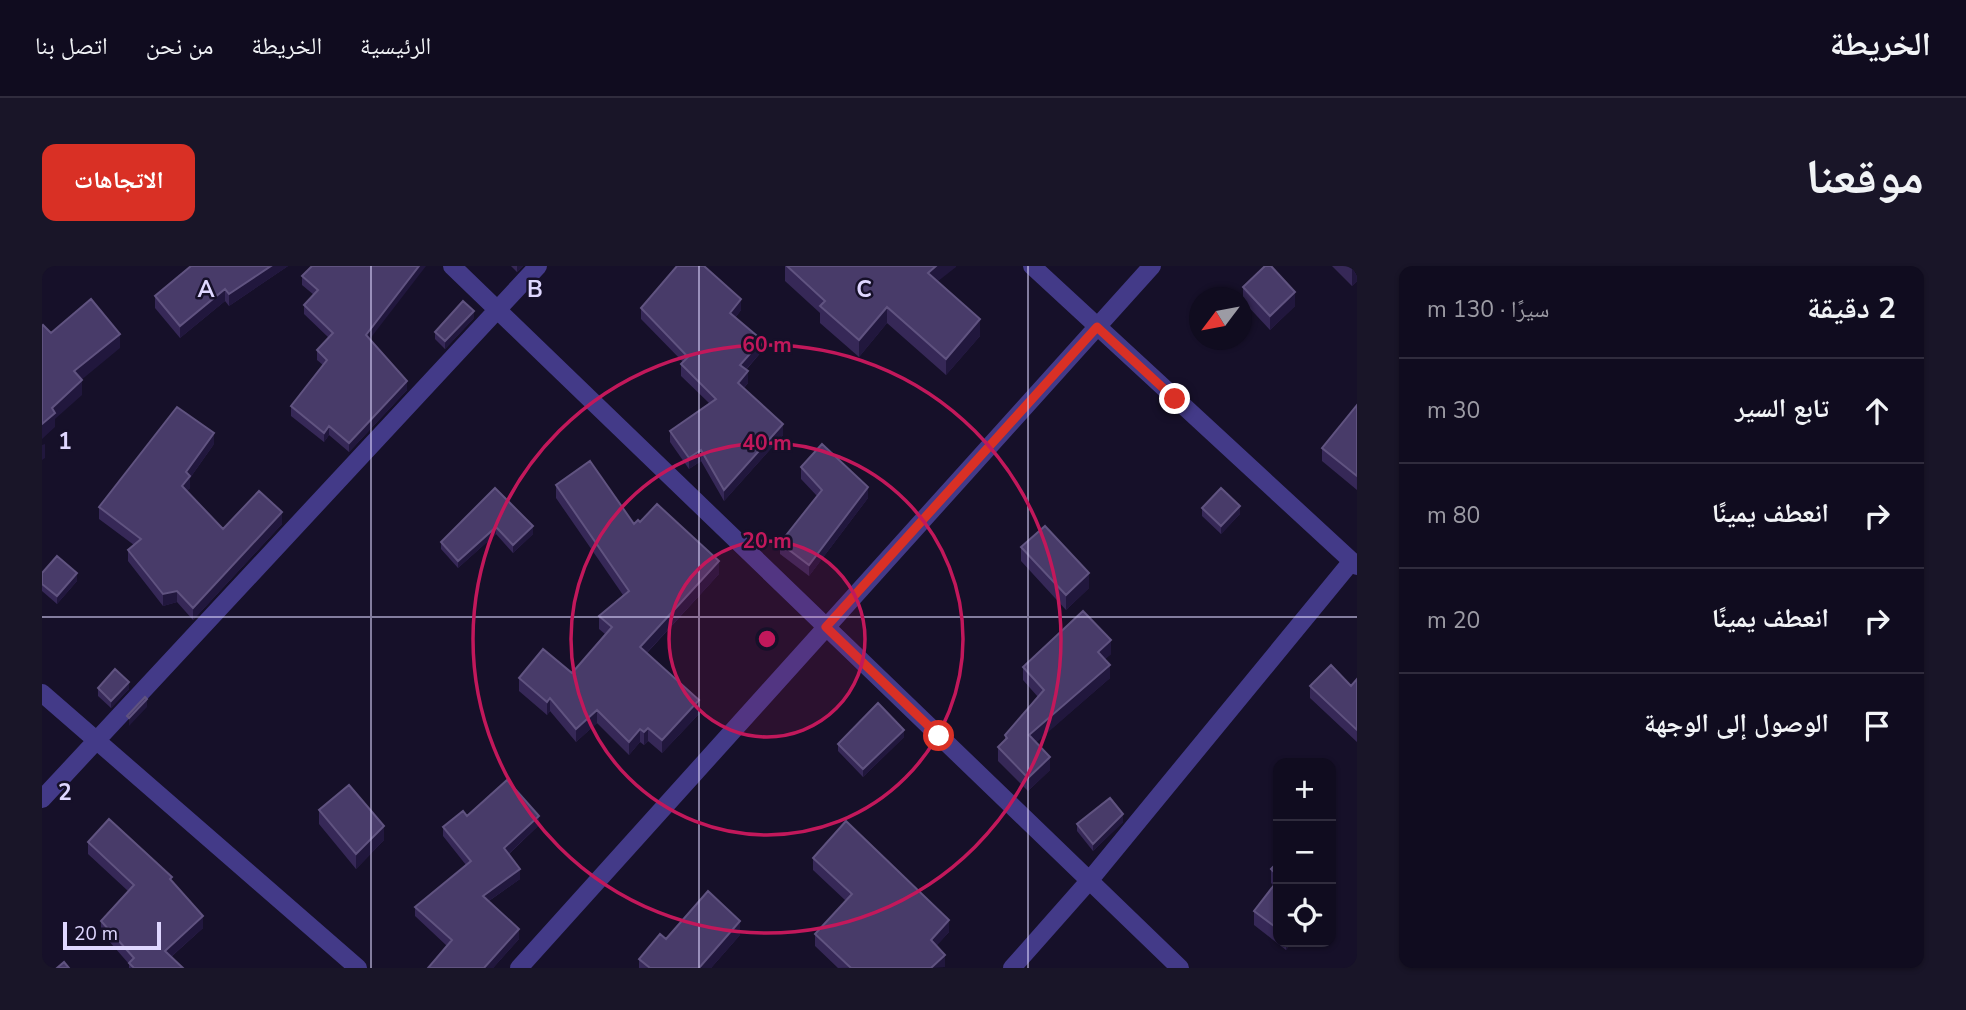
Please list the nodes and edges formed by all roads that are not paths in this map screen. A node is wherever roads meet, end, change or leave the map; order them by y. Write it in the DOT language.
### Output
graph roads {
  1 [pos="452,266"];
  2 [pos="538,266"];
  3 [pos="1032,266"];
  4 [pos="1152,266"];
  5 [pos="497,310"];
  6 [pos="1097,327"];
  7 [pos="1355,564"];
  8 [pos="826,627"];
  9 [pos="42,693"];
  10 [pos="97,741"];
  11 [pos="42,799"];
  12 [pos="1089,881"];
  13 [pos="358,968"];
  14 [pos="519,968"];
  15 [pos="1012,968"];
  16 [pos="1180,968"];
  1 -- 5 [label="street"];
  2 -- 5 [label="street"];
  3 -- 6 [label="street"];
  4 -- 6 [label="street"];
  5 -- 8 [label="street"];
  5 -- 10 [label="street"];
  6 -- 7 [label="street"];
  6 -- 8 [label="street"];
  7 -- 12 [label="street"];
  8 -- 12 [label="street"];
  8 -- 14 [label="street"];
  9 -- 10 [label="street"];
  10 -- 11 [label="street"];
  10 -- 13 [label="street"];
  12 -- 15 [label="street"];
  12 -- 16 [label="street"];
}
